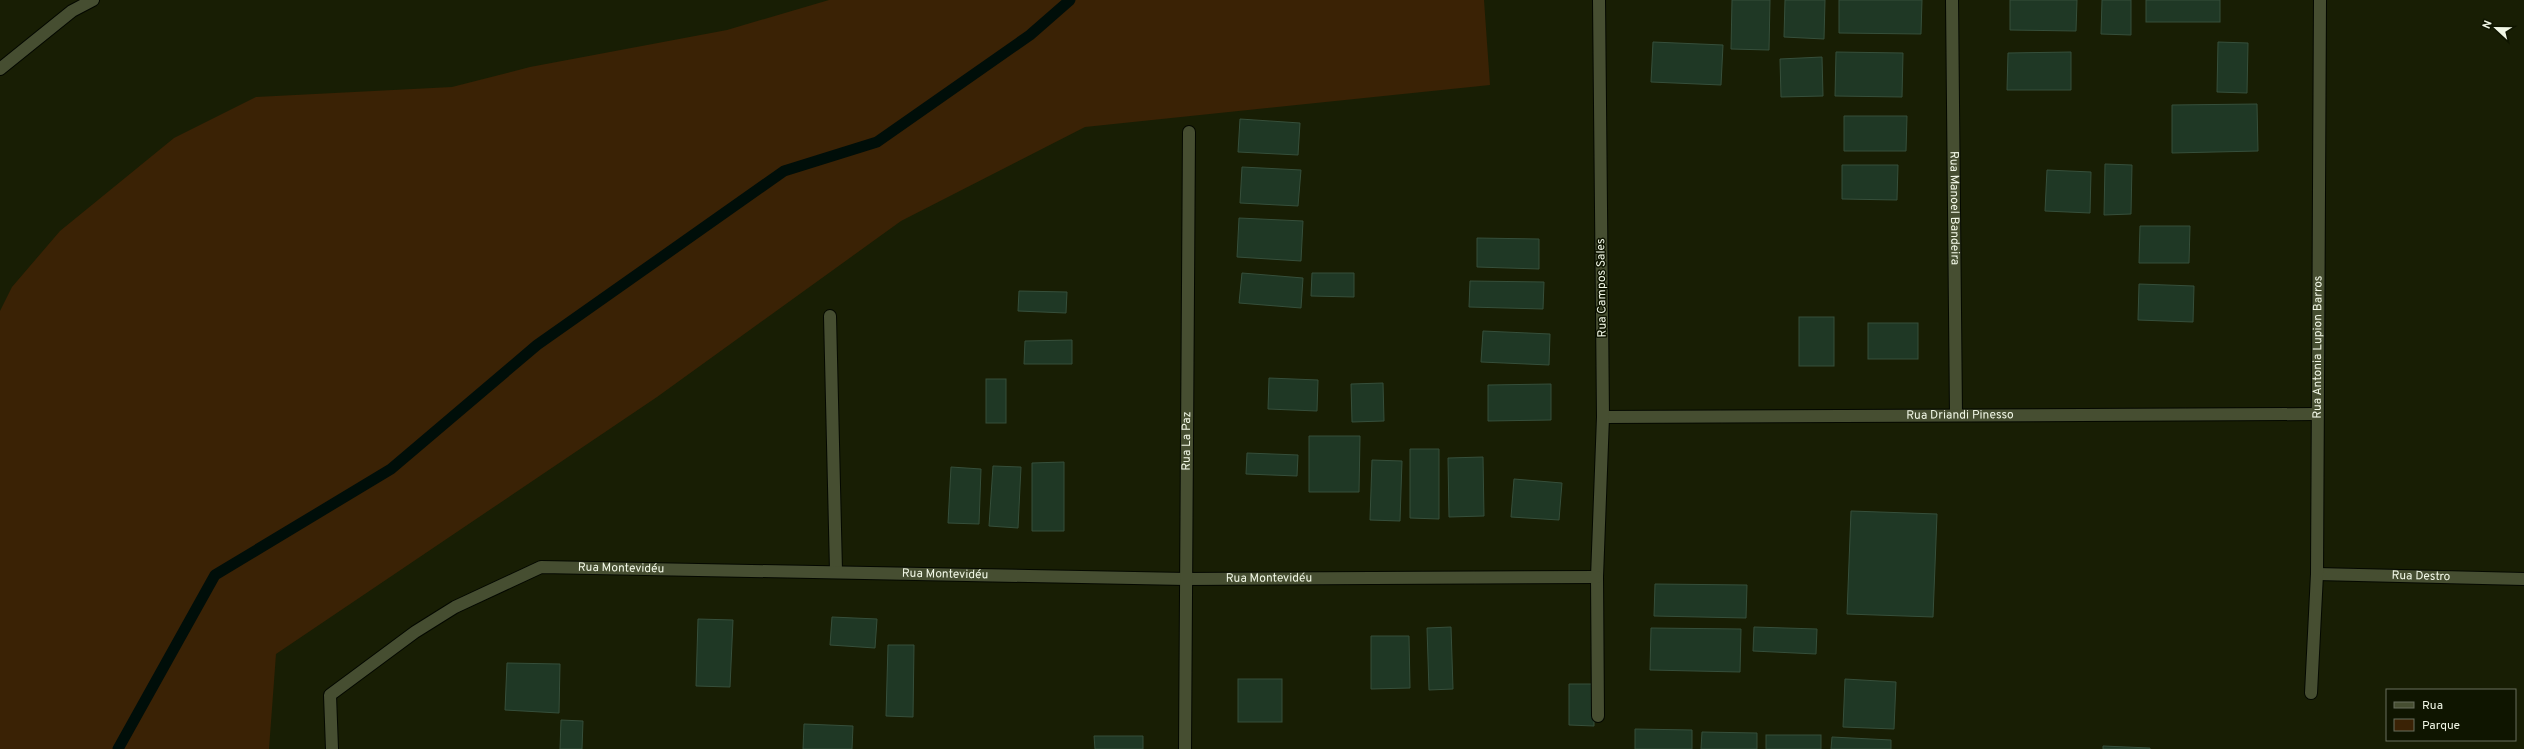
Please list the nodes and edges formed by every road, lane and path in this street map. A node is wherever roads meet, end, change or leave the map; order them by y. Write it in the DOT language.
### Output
graph roads {
  1 [pos="93,0"];
  2 [pos="1599,0"];
  3 [pos="1952,0"];
  4 [pos="2320,0"];
  5 [pos="0,69"];
  6 [pos="1189,132"];
  7 [pos="830,316"];
  8 [pos="2316,414"];
  9 [pos="1956,415"];
  10 [pos="1603,417"];
  11 [pos="836,571"];
  12 [pos="2317,574"];
  13 [pos="1597,577"];
  14 [pos="1186,579"];
  15 [pos="2524,580"];
  16 [pos="2311,693"];
  17 [pos="1598,716"];
  18 [pos="332,749"];
  19 [pos="1185,749"];
  1 -- 5 [label="street"];
  2 -- 10 [label="street, Rua Campos Sales"];
  3 -- 9 [label="street, Rua Manoel Bandeira"];
  4 -- 8 [label="street, Rua Antonia Lupion Barros"];
  6 -- 14 [label="street, Rua La Paz"];
  7 -- 11 [label="street"];
  8 -- 9 [label="street, Rua Driandi Pinesso"];
  8 -- 12 [label="street, Rua Antonia Lupion Barros"];
  9 -- 10 [label="street, Rua Driandi Pinesso"];
  10 -- 13 [label="street, Rua Campos Sales"];
  11 -- 14 [label="street, Rua Montevidéu"];
  11 -- 18 [label="street, Rua Montevidéu"];
  12 -- 15 [label="street, Rua Destro"];
  12 -- 16 [label="street, Rua Antonia Lupion Barros"];
  13 -- 14 [label="street, Rua Montevidéu"];
  13 -- 17 [label="street, Rua Campos Sales"];
  14 -- 19 [label="street, Rua La Paz"];
}
